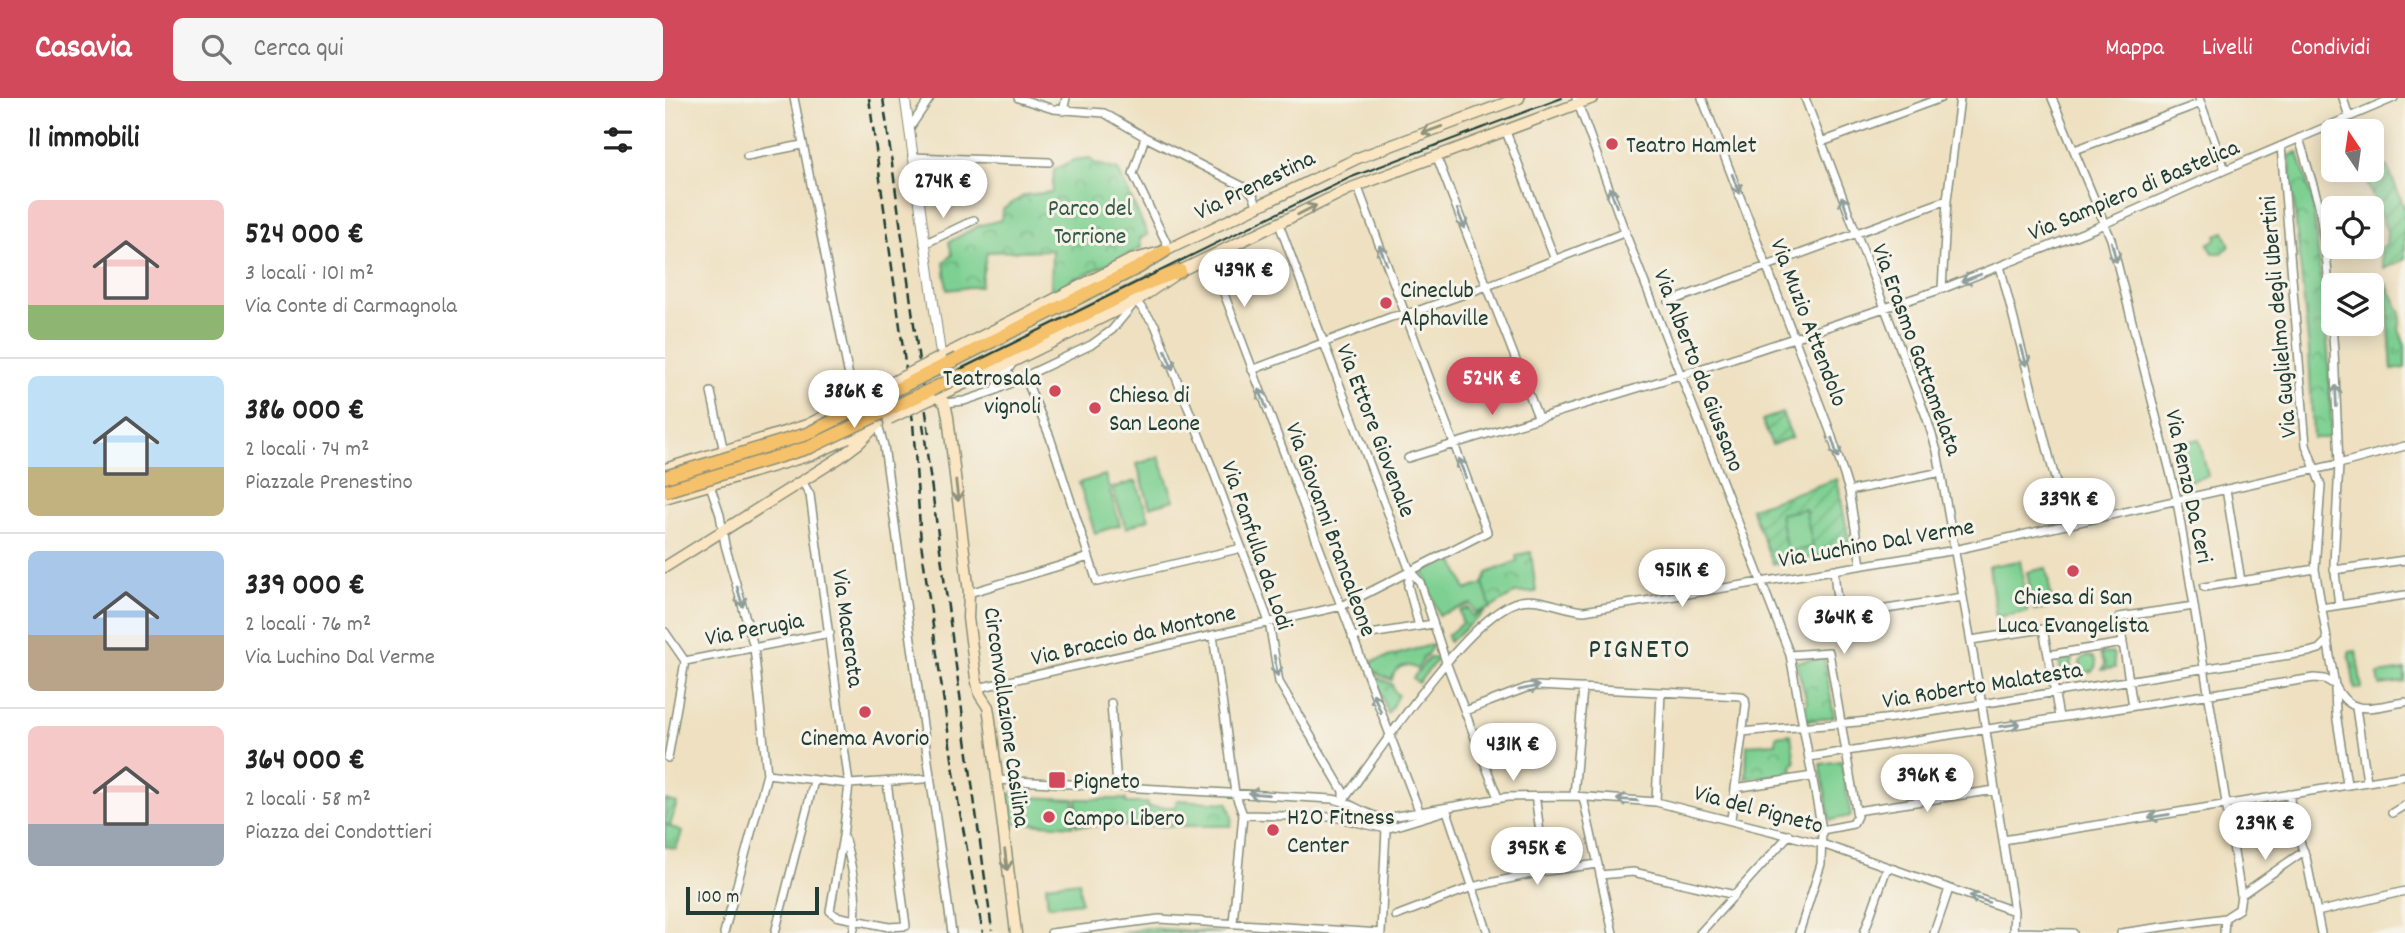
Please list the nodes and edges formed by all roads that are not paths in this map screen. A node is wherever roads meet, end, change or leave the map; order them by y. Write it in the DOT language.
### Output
graph roads {
  1 [pos="794,98"];
  2 [pos="905,98"];
  3 [pos="930,98"];
  4 [pos="1018,98"];
  5 [pos="1066,98"];
  6 [pos="1519,98"];
  7 [pos="1593,98"];
  8 [pos="1702,98"];
  9 [pos="1805,98"];
  10 [pos="1941,98"];
  11 [pos="1960,98"];
  12 [pos="2052,98"];
  13 [pos="2343,98"];
  14 [pos="2394,98"];
  15 [pos="1577,101"];
  16 [pos="2200,101"];
  17 [pos="1063,111"];
  18 [pos="2349,117"];
  19 [pos="909,130"];
  20 [pos="1505,130"];
  21 [pos="1145,137"];
  22 [pos="2299,138"];
  23 [pos="1822,142"];
  24 [pos="803,145"];
  25 [pos="2281,146"];
  26 [pos="2075,150"];
  27 [pos="1436,155"];
  28 [pos="747,156"];
  29 [pos="912,157"];
  30 [pos="1049,162"];
  31 [pos="2225,170"];
  32 [pos="1357,186"];
  33 [pos="1947,200"];
  34 [pos="1258,206"];
  35 [pos="974,220"];
  36 [pos="1279,224"];
  37 [pos="2106,224"];
  38 [pos="1626,232"];
  39 [pos="1855,233"];
  40 [pos="924,244"];
  41 [pos="1167,249"];
  42 [pos="1210,257"];
  43 [pos="1555,260"];
  44 [pos="1768,265"];
  45 [pos="2000,266"];
  46 [pos="1180,271"];
  47 [pos="1487,286"];
  48 [pos="1942,289"];
  49 [pos="1136,301"];
  50 [pos="1669,302"];
  51 [pos="1884,309"];
  52 [pos="1406,313"];
  53 [pos="1795,337"];
  54 [pos="1323,343"];
  55 [pos="941,357"];
  56 [pos="1014,361"];
  57 [pos="1252,370"];
  58 [pos="1682,375"];
  59 [pos="1025,377"];
  60 [pos="994,391"];
  61 [pos="711,392"];
  62 [pos="937,399"];
  63 [pos="859,402"];
  64 [pos="1538,417"];
  65 [pos="884,422"];
  66 [pos="843,440"];
  67 [pos="1454,444"];
  68 [pos="2405,446"];
  69 [pos="724,452"];
  70 [pos="839,458"];
  71 [pos="1408,458"];
  72 [pos="2339,464"];
  73 [pos="665,469"];
  74 [pos="2314,469"];
  75 [pos="1941,471"];
  76 [pos="665,477"];
  77 [pos="802,481"];
  78 [pos="710,485"];
  79 [pos="2225,489"];
  80 [pos="665,491"];
  81 [pos="1849,491"];
  82 [pos="665,498"];
  83 [pos="2177,500"];
  84 [pos="2067,524"];
  85 [pos="723,531"];
  86 [pos="1242,548"];
  87 [pos="1955,550"];
  88 [pos="1089,557"];
  89 [pos="2405,559"];
  90 [pos="1861,565"];
  91 [pos="665,567"];
  92 [pos="1834,569"];
  93 [pos="2315,569"];
  94 [pos="2334,570"];
  95 [pos="1410,571"];
  96 [pos="1762,581"];
  97 [pos="2241,581"];
  98 [pos="2204,587"];
  99 [pos="969,593"];
  100 [pos="2405,595"];
  101 [pos="1963,597"];
  102 [pos="2339,605"];
  103 [pos="1342,606"];
  104 [pos="2195,606"];
  105 [pos="2321,608"];
  106 [pos="1269,622"];
  107 [pos="1433,624"];
  108 [pos="1419,626"];
  109 [pos="665,632"];
  110 [pos="830,633"];
  111 [pos="1213,635"];
  112 [pos="1352,637"];
  113 [pos="1971,640"];
  114 [pos="2327,640"];
  115 [pos="2123,643"];
  116 [pos="754,647"];
  117 [pos="1790,655"];
  118 [pos="2048,655"];
  119 [pos="685,661"];
  120 [pos="1446,662"];
  121 [pos="2204,669"];
  122 [pos="2130,680"];
  123 [pos="2335,685"];
  124 [pos="978,688"];
  125 [pos="1583,688"];
  126 [pos="1661,692"];
  127 [pos="2054,692"];
  128 [pos="2209,694"];
  129 [pos="2405,702"];
  130 [pos="1111,703"];
  131 [pos="1981,704"];
  132 [pos="2133,706"];
  133 [pos="2355,708"];
  134 [pos="1465,711"];
  135 [pos="2059,717"];
  136 [pos="1841,725"];
  137 [pos="1804,727"];
  138 [pos="1985,729"];
  139 [pos="1744,732"];
  140 [pos="1390,735"];
  141 [pos="1846,750"];
  142 [pos="1809,757"];
  143 [pos="668,758"];
  144 [pos="767,775"];
  145 [pos="1813,776"];
  146 [pos="2405,776"];
  147 [pos="924,779"];
  148 [pos="998,780"];
  149 [pos="814,781"];
  150 [pos="2367,781"];
  151 [pos="887,782"];
  152 [pos="849,784"];
  153 [pos="2347,784"];
  154 [pos="1117,786"];
  155 [pos="1735,789"];
  156 [pos="1994,790"];
  157 [pos="1235,793"];
  158 [pos="2289,794"];
  159 [pos="1579,797"];
  160 [pos="1498,798"];
  161 [pos="1343,801"];
  162 [pos="1536,802"];
  163 [pos="1655,802"];
  164 [pos="2226,804"];
  165 [pos="2405,805"];
  166 [pos="1447,807"];
  167 [pos="1856,811"];
  168 [pos="1420,813"];
  169 [pos="2392,813"];
  170 [pos="1243,815"];
  171 [pos="1731,820"];
  172 [pos="1386,830"];
  173 [pos="1822,830"];
  174 [pos="1789,835"];
  175 [pos="843,836"];
  176 [pos="2003,840"];
  177 [pos="1822,844"];
  178 [pos="2304,852"];
  179 [pos="1598,864"];
  180 [pos="1887,868"];
  181 [pos="1545,871"];
  182 [pos="1600,876"];
  183 [pos="1472,887"];
  184 [pos="1949,889"];
  185 [pos="2405,891"];
  186 [pos="1735,895"];
  187 [pos="2241,895"];
  188 [pos="2014,911"];
  189 [pos="2317,912"];
  190 [pos="1396,916"];
  191 [pos="2225,918"];
  192 [pos="856,920"];
  193 [pos="1233,923"];
  194 [pos="2013,932"];
  195 [pos="724,933"];
  196 [pos="775,933"];
  197 [pos="853,933"];
  198 [pos="952,933"];
  199 [pos="1016,933"];
  200 [pos="1051,933"];
  201 [pos="1381,933"];
  202 [pos="1488,933"];
  203 [pos="1613,933"];
  204 [pos="1700,933"];
  205 [pos="1799,933"];
  206 [pos="1864,933"];
  207 [pos="1934,933"];
  208 [pos="2073,933"];
  209 [pos="2121,933"];
  210 [pos="2224,933"];
  211 [pos="2321,933"];
  1 -- 24 [label="street"];
  2 -- 19 [label="street"];
  3 -- 19 [label="street"];
  4 -- 17 [label="street"];
  5 -- 17 [label="street"];
  6 -- 34 [label="main road, Via Prenestina, one-way"];
  7 -- 15 [label="main road, Via Prenestina"];
  8 -- 44 [label="street, Via Muzio Attendolo, one-way"];
  9 -- 23 [label="street, Via Erasmo Gattamelata"];
  10 -- 23 [label="street"];
  11 -- 33 [label="street"];
  12 -- 26 [label="street, Via Renzo Da Ceri"];
  13 -- 18 [label="street"];
  14 -- 18 [label="street, Via Sampiero di Bastelica"];
  15 -- 20 [label="main road, Via Prenestina"];
  38 -- 15 [label="street, Via Alberto da Giussano, one-way"];
  16 -- 26 [label="street"];
  16 -- 31 [label="street"];
  17 -- 21 [label="street"];
  18 -- 22 [label="street, Via Sampiero di Bastelica"];
  19 -- 29 [label="street"];
  20 -- 27 [label="main road, Via Prenestina"];
  20 -- 43 [label="street"];
  21 -- 34 [label="street"];
  21 -- 41 [label="street"];
  22 -- 25 [label="street, Via Sampiero di Bastelica"];
  72 -- 22 [label="street, Via Guglielmo degli Ubertini, one-way"];
  39 -- 23 [label="street, Via Erasmo Gattamelata, one-way"];
  24 -- 28 [label="street"];
  24 -- 63 [label="street"];
  25 -- 31 [label="street, Via Sampiero di Bastelica"];
  25 -- 74 [label="street, Via Guglielmo degli Ubertini"];
  26 -- 37 [label="street, Via Renzo Da Ceri"];
  27 -- 32 [label="main road, Via Prenestina"];
  27 -- 47 [label="street, one-way"];
  29 -- 30 [label="street"];
  29 -- 40 [label="street"];
  31 -- 37 [label="street, Via Sampiero di Bastelica"];
  36 -- 32 [label="main road, Via Prenestina, one-way"];
  52 -- 32 [label="street, one-way"];
  33 -- 39 [label="street"];
  33 -- 48 [label="street"];
  34 -- 41 [label="main road, Via Prenestina"];
  35 -- 40 [label="street"];
  36 -- 42 [label="main road, Via Prenestina"];
  36 -- 54 [label="street, Via Ettore Giovenale"];
  37 -- 45 [label="street, Via Sampiero di Bastelica"];
  37 -- 83 [label="street, Via Renzo Da Ceri, one-way"];
  38 -- 43 [label="street"];
  38 -- 58 [label="street, Via Alberto da Giussano"];
  39 -- 44 [label="street"];
  39 -- 51 [label="street, Via Erasmo Gattamelata"];
  40 -- 55 [label="street"];
  41 -- 55 [label="main road, Via Prenestina"];
  41 -- 76 [label="highway, bridge"];
  42 -- 46 [label="main road, Via Prenestina"];
  42 -- 57 [label="street, Via Giovanni Brancaleone"];
  43 -- 47 [label="street"];
  44 -- 50 [label="street"];
  44 -- 53 [label="street, Via Muzio Attendolo"];
  45 -- 48 [label="street, Via Sampiero di Bastelica, one-way"];
  45 -- 84 [label="street, one-way"];
  46 -- 49 [label="main road, Via Prenestina"];
  46 -- 80 [label="highway, bridge"];
  47 -- 52 [label="street"];
  47 -- 64 [label="street"];
  48 -- 51 [label="street, Via Sampiero di Bastelica"];
  49 -- 56 [label="main road, Via Prenestina"];
  49 -- 59 [label="street, Via Prenestina"];
  49 -- 86 [label="street, Via Fanfulla da Lodi, one-way"];
  51 -- 53 [label="street, Via Sampiero di Bastelica"];
  51 -- 75 [label="street, Via Erasmo Gattamelata"];
  52 -- 54 [label="street"];
  52 -- 67 [label="street"];
  53 -- 58 [label="street, Via Sampiero di Bastelica"];
  53 -- 81 [label="street, Via Muzio Attendolo, one-way"];
  54 -- 57 [label="street"];
  54 -- 95 [label="street, Via Ettore Giovenale"];
  55 -- 63 [label="main road, Via Prenestina, bridge"];
  56 -- 60 [label="street"];
  56 -- 62 [label="main road, Via Prenestina"];
  103 -- 57 [label="street, Via Giovanni Brancaleone, one-way"];
  58 -- 64 [label="street, Via Sampiero di Bastelica"];
  58 -- 96 [label="street, Via Alberto da Giussano"];
  59 -- 60 [label="street, Via Prenestina"];
  59 -- 88 [label="street"];
  60 -- 62 [label="street, Via Prenestina"];
  61 -- 69 [label="street"];
  62 -- 65 [label="main road, Via Prenestina, bridge"];
  62 -- 99 [label="main road, Circonvallazione Casilina, one-way"];
  63 -- 65 [label="street"];
  63 -- 66 [label="main road"];
  63 -- 69 [label="main road, Via Prenestina"];
  64 -- 67 [label="street, Via Sampiero di Bastelica"];
  65 -- 66 [label="main road, Via Prenestina"];
  65 -- 70 [label="main road"];
  65 -- 198 [label="street"];
  66 -- 70 [label="main road"];
  66 -- 78 [label="main road, Via Prenestina"];
  67 -- 71 [label="street, Via Sampiero di Bastelica"];
  95 -- 67 [label="street, Via Braccio da Montone, one-way"];
  68 -- 72 [label="street, Via Luchino Dal Verme"];
  69 -- 73 [label="main road"];
  70 -- 77 [label="main road"];
  72 -- 74 [label="street, Via Luchino Dal Verme"];
  72 -- 94 [label="street, Via Guglielmo degli Ubertini"];
  74 -- 79 [label="street, Via Luchino Dal Verme"];
  74 -- 93 [label="street, Via Guglielmo degli Ubertini"];
  75 -- 81 [label="street"];
  75 -- 87 [label="street, Via Erasmo Gattamelata"];
  77 -- 85 [label="main road"];
  77 -- 110 [label="street, Via Macerata"];
  78 -- 82 [label="main road"];
  78 -- 85 [label="street"];
  79 -- 83 [label="street, Via Luchino Dal Verme"];
  79 -- 97 [label="street"];
  81 -- 90 [label="street, Via Muzio Attendolo"];
  83 -- 84 [label="street, Via Luchino Dal Verme"];
  83 -- 104 [label="street, Via Renzo Da Ceri"];
  84 -- 87 [label="street, Via Luchino Dal Verme"];
  85 -- 91 [label="main road"];
  85 -- 116 [label="street, one-way"];
  86 -- 88 [label="street"];
  86 -- 106 [label="street, Via Fanfulla da Lodi"];
  87 -- 90 [label="street, Via Luchino Dal Verme"];
  87 -- 101 [label="street, Via Erasmo Gattamelata"];
  88 -- 99 [label="street"];
  89 -- 94 [label="street"];
  90 -- 92 [label="street, Via Luchino Dal Verme"];
  92 -- 96 [label="street, Via Luchino Dal Verme"];
  92 -- 101 [label="street"];
  93 -- 97 [label="street"];
  93 -- 105 [label="street, Via Guglielmo degli Ubertini"];
  94 -- 102 [label="street, Via Guglielmo degli Ubertini"];
  95 -- 103 [label="street, Via Braccio da Montone"];
  95 -- 107 [label="street, Via Ettore Giovenale"];
  95 -- 108 [label="street, Via Ettore Giovenale"];
  96 -- 117 [label="street, Via Alberto da Giussano"];
  96 -- 120 [label="street, Via Luchino Dal Verme"];
  97 -- 98 [label="street"];
  99 -- 124 [label="main road, Circonvallazione Casilina"];
  100 -- 102 [label="street"];
  101 -- 113 [label="street, Via Erasmo Gattamelata"];
  102 -- 105 [label="street"];
  103 -- 106 [label="street, Via Braccio da Montone"];
  103 -- 112 [label="street, Via Giovanni Brancaleone"];
  104 -- 115 [label="street"];
  104 -- 121 [label="street, Via Renzo Da Ceri"];
  105 -- 114 [label="street, Via Guglielmo degli Ubertini"];
  106 -- 111 [label="street, Via Braccio da Montone"];
  106 -- 161 [label="street, Via Fanfulla da Lodi, one-way"];
  107 -- 108 [label="street"];
  107 -- 120 [label="street, Via Ettore Giovenale"];
  108 -- 112 [label="street"];
  109 -- 119 [label="street"];
  110 -- 116 [label="street, Via Perugia"];
  110 -- 152 [label="street, Via Macerata"];
  111 -- 124 [label="street, Via Braccio da Montone"];
  111 -- 157 [label="street"];
  140 -- 112 [label="street, Via Giovanni Brancaleone, one-way"];
  113 -- 118 [label="street"];
  113 -- 131 [label="street, Via Erasmo Gattamelata"];
  114 -- 121 [label="street, Via Roberto Malatesta"];
  114 -- 123 [label="street, Via Guglielmo degli Ubertini"];
  115 -- 118 [label="street"];
  115 -- 122 [label="street"];
  116 -- 119 [label="street, Via Perugia"];
  116 -- 144 [label="street"];
  117 -- 136 [label="street"];
  117 -- 137 [label="street, Via Alberto da Giussano"];
  118 -- 127 [label="street"];
  119 -- 143 [label="street"];
  120 -- 134 [label="street, Via Ettore Giovenale"];
  120 -- 140 [label="street"];
  121 -- 122 [label="street, Via Roberto Malatesta"];
  121 -- 128 [label="street, Via Renzo Da Ceri"];
  122 -- 127 [label="street, Via Roberto Malatesta"];
  122 -- 132 [label="street"];
  123 -- 128 [label="street, Via Roberto Malatesta"];
  123 -- 133 [label="street"];
  123 -- 153 [label="street, Via Guglielmo degli Ubertini"];
  124 -- 148 [label="main road, Circonvallazione Casilina"];
  125 -- 126 [label="street"];
  134 -- 125 [label="street, one-way"];
  125 -- 159 [label="street"];
  126 -- 139 [label="street"];
  126 -- 163 [label="street"];
  127 -- 131 [label="street, Via Roberto Malatesta"];
  127 -- 135 [label="street"];
  128 -- 132 [label="street, Via Roberto Malatesta"];
  128 -- 164 [label="street, Via Renzo Da Ceri"];
  129 -- 133 [label="street"];
  130 -- 154 [label="street"];
  131 -- 136 [label="street, Via Roberto Malatesta"];
  131 -- 138 [label="street, Via Erasmo Gattamelata"];
  132 -- 135 [label="street, Via Roberto Malatesta"];
  133 -- 150 [label="street"];
  134 -- 160 [label="street, Via Ettore Giovenale"];
  138 -- 135 [label="street, Via Roberto Malatesta, one-way"];
  136 -- 137 [label="street, Via Roberto Malatesta"];
  136 -- 141 [label="street"];
  137 -- 139 [label="street, Via Roberto Malatesta"];
  137 -- 142 [label="street, Via Alberto da Giussano"];
  138 -- 141 [label="street, Via Roberto Malatesta"];
  138 -- 156 [label="street, Via Erasmo Gattamelata"];
  139 -- 155 [label="street"];
  140 -- 161 [label="street"];
  140 -- 168 [label="street, Via Giovanni Brancaleone"];
  141 -- 142 [label="street, Via Roberto Malatesta"];
  141 -- 167 [label="street"];
  142 -- 145 [label="street, Via Alberto da Giussano"];
  144 -- 149 [label="street"];
  144 -- 195 [label="street"];
  145 -- 155 [label="street"];
  145 -- 173 [label="street, Via Alberto da Giussano"];
  146 -- 150 [label="street"];
  147 -- 151 [label="street"];
  148 -- 154 [label="street, Via del Pigneto"];
  148 -- 199 [label="main road, Circonvallazione Casilina, one-way"];
  149 -- 152 [label="street"];
  149 -- 196 [label="street"];
  150 -- 153 [label="street"];
  151 -- 152 [label="street"];
  151 -- 192 [label="street"];
  152 -- 175 [label="street, Via Macerata"];
  153 -- 158 [label="street"];
  154 -- 157 [label="street, Via del Pigneto"];
  155 -- 171 [label="street"];
  156 -- 167 [label="street"];
  156 -- 176 [label="street, Via Erasmo Gattamelata"];
  161 -- 157 [label="street, Via del Pigneto, one-way"];
  157 -- 170 [label="street"];
  158 -- 164 [label="street"];
  158 -- 178 [label="street"];
  159 -- 160 [label="street, Via del Pigneto"];
  163 -- 159 [label="street, Via del Pigneto, one-way"];
  159 -- 179 [label="street"];
  160 -- 166 [label="street, Via del Pigneto"];
  161 -- 168 [label="street, Via del Pigneto"];
  162 -- 181 [label="street"];
  163 -- 171 [label="street, Via del Pigneto"];
  164 -- 176 [label="street, one-way"];
  164 -- 187 [label="street, Via Renzo Da Ceri"];
  165 -- 169 [label="street"];
  166 -- 168 [label="street, Via del Pigneto"];
  166 -- 172 [label="street, Via del Pigneto"];
  166 -- 183 [label="street"];
  167 -- 173 [label="street"];
  170 -- 172 [label="street"];
  170 -- 193 [label="street"];
  171 -- 174 [label="street, Via del Pigneto"];
  172 -- 201 [label="street"];
  173 -- 177 [label="street, Via Alberto da Giussano"];
  174 -- 177 [label="street, Via del Pigneto"];
  174 -- 186 [label="street"];
  175 -- 192 [label="street"];
  175 -- 192 [label="street, Via Macerata"];
  176 -- 188 [label="street, Via Erasmo Gattamelata"];
  177 -- 180 [label="street, Via del Pigneto"];
  177 -- 205 [label="street, Via Alberto da Giussano"];
  178 -- 187 [label="street"];
  178 -- 189 [label="street"];
  179 -- 181 [label="street"];
  179 -- 182 [label="street"];
  180 -- 184 [label="street, Via del Pigneto"];
  180 -- 206 [label="street"];
  181 -- 183 [label="street"];
  182 -- 186 [label="street"];
  182 -- 203 [label="street"];
  183 -- 190 [label="street"];
  183 -- 202 [label="street"];
  188 -- 184 [label="street, Via del Pigneto, one-way"];
  184 -- 207 [label="street"];
  185 -- 189 [label="street"];
  186 -- 204 [label="street"];
  187 -- 191 [label="street"];
  188 -- 194 [label="street"];
  189 -- 211 [label="street"];
  191 -- 209 [label="street"];
  191 -- 210 [label="street"];
  192 -- 197 [label="street"];
  193 -- 200 [label="street"];
  193 -- 201 [label="street"];
  194 -- 208 [label="street"];
}
